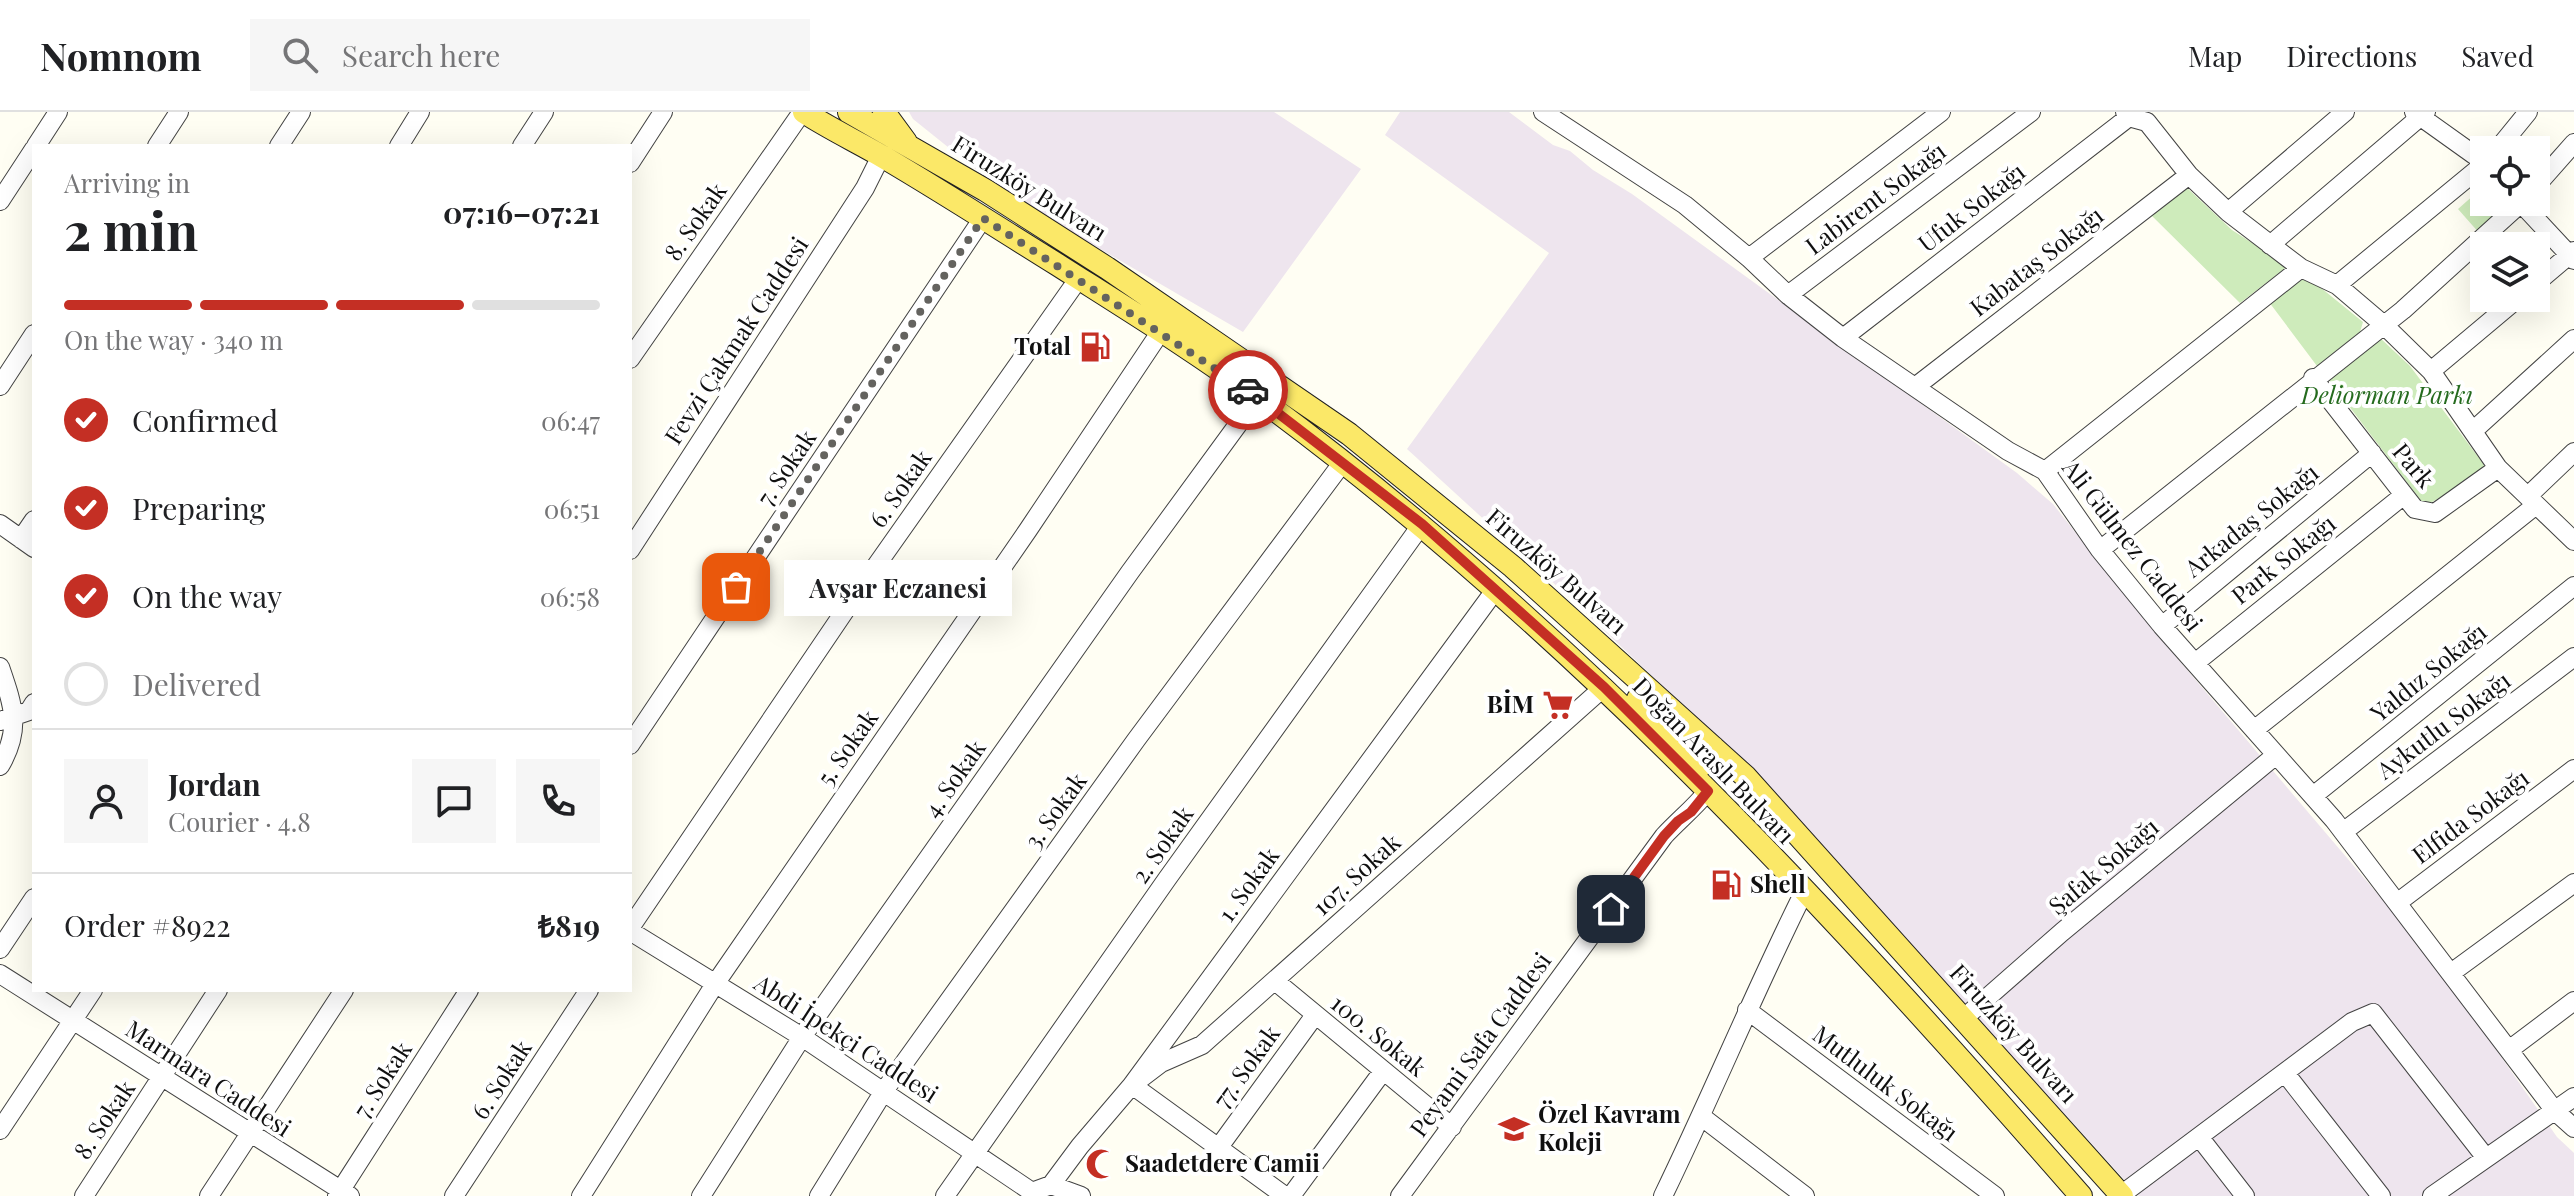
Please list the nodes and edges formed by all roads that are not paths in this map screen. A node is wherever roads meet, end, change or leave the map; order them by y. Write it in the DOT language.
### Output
graph roads {
  1 [pos="58,112"];
  2 [pos="179,112"];
  3 [pos="301,112"];
  4 [pos="420,112"];
  5 [pos="544,112"];
  6 [pos="663,112"];
  7 [pos="803,112"];
  8 [pos="849,112"];
  9 [pos="884,112"];
  10 [pos="1543,112"];
  11 [pos="1941,112"];
  12 [pos="2031,112"];
  13 [pos="2345,112"];
  14 [pos="2528,112"];
  15 [pos="2420,114"];
  16 [pos="2140,116"];
  17 [pos="2508,136"];
  18 [pos="2574,143"];
  19 [pos="38,144"];
  20 [pos="158,144"];
  21 [pos="280,144"];
  22 [pos="400,144"];
  23 [pos="523,144"];
  24 [pos="909,147"];
  25 [pos="2470,152"];
  26 [pos="32,153"];
  27 [pos="881,156"];
  28 [pos="632,160"];
  29 [pos="2550,170"];
  30 [pos="2189,175"];
  31 [pos="2470,175"];
  32 [pos="0,201"];
  33 [pos="2228,212"];
  34 [pos="2505,216"];
  35 [pos="2534,216"];
  36 [pos="983,218"];
  37 [pos="2270,245"];
  38 [pos="2572,255"];
  39 [pos="1749,258"];
  40 [pos="2301,268"];
  41 [pos="2550,272"];
  42 [pos="1079,278"];
  43 [pos="2337,285"];
  44 [pos="1788,295"];
  45 [pos="2501,312"];
  46 [pos="2384,325"];
  47 [pos="1161,331"];
  48 [pos="32,337"];
  49 [pos="1843,338"];
  50 [pos="2574,339"];
  51 [pos="632,356"];
  52 [pos="2431,371"];
  53 [pos="2313,378"];
  54 [pos="0,386"];
  55 [pos="1915,387"];
  56 [pos="1258,397"];
  57 [pos="2474,430"];
  58 [pos="2574,452"];
  59 [pos="2372,453"];
  60 [pos="1343,462"];
  61 [pos="2498,468"];
  62 [pos="2045,471"];
  63 [pos="2404,495"];
  64 [pos="2532,500"];
  65 [pos="0,524"];
  66 [pos="1422,524"];
  67 [pos="2574,541"];
  68 [pos="28,544"];
  69 [pos="632,547"];
  70 [pos="2100,550"];
  71 [pos="2574,586"];
  72 [pos="1496,589"];
  73 [pos="2162,626"];
  74 [pos="2574,657"];
  75 [pos="1576,662"];
  76 [pos="2195,663"];
  77 [pos="0,667"];
  78 [pos="1604,687"];
  79 [pos="32,706"];
  80 [pos="7,718"];
  81 [pos="2254,730"];
  82 [pos="632,742"];
  83 [pos="1713,747"];
  84 [pos="2276,755"];
  85 [pos="0,766"];
  86 [pos="2574,769"];
  87 [pos="1708,791"];
  88 [pos="2313,796"];
  89 [pos="1691,812"];
  90 [pos="1732,816"];
  91 [pos="2343,832"];
  92 [pos="1819,858"];
  93 [pos="2574,883"];
  94 [pos="1804,892"];
  95 [pos="32,901"];
  96 [pos="2397,903"];
  97 [pos="632,926"];
  98 [pos="632,930"];
  99 [pos="0,949"];
  100 [pos="2451,973"];
  101 [pos="0,974"];
  102 [pos="1275,981"];
  103 [pos="715,984"];
  104 [pos="92,992"];
  105 [pos="217,992"];
  106 [pos="343,992"];
  107 [pos="468,992"];
  108 [pos="588,992"];
  109 [pos="2574,1001"];
  110 [pos="1747,1010"];
  111 [pos="1315,1015"];
  112 [pos="1964,1018"];
  113 [pos="73,1021"];
  114 [pos="802,1037"];
  115 [pos="2509,1050"];
  116 [pos="1383,1071"];
  117 [pos="2285,1073"];
  118 [pos="162,1078"];
  119 [pos="1132,1085"];
  120 [pos="884,1091"];
  121 [pos="2574,1097"];
  122 [pos="2555,1111"];
  123 [pos="1702,1117"];
  124 [pos="1452,1127"];
  125 [pos="2574,1128"];
  126 [pos="0,1130"];
  127 [pos="250,1134"];
  128 [pos="2200,1138"];
  129 [pos="1219,1147"];
  130 [pos="975,1154"];
  131 [pos="2486,1158"];
  132 [pos="1051,1185"];
  133 [pos="1031,1194"];
  134 [pos="342,1195"];
  135 [pos="84,1196"];
  136 [pos="209,1196"];
  137 [pos="454,1196"];
  138 [pos="581,1196"];
  139 [pos="701,1196"];
  140 [pos="819,1196"];
  141 [pos="945,1196"];
  142 [pos="1081,1196"];
  143 [pos="1288,1196"];
  144 [pos="1400,1196"];
  145 [pos="1663,1196"];
  146 [pos="1805,1196"];
  147 [pos="1995,1196"];
  148 [pos="2081,1196"];
  149 [pos="2122,1196"];
  150 [pos="2245,1196"];
  151 [pos="2381,1196"];
  152 [pos="2432,1196"];
  1 -- 19 [label="street"];
  2 -- 20 [label="street"];
  3 -- 21 [label="street"];
  4 -- 22 [label="street"];
  5 -- 23 [label="street"];
  6 -- 28 [label="street"];
  7 -- 27 [label="main road, Doğan Araslı Bulvarı"];
  7 -- 51 [label="street, 8. Sokak"];
  8 -- 24 [label="main road, Firuzköy Bulvarı"];
  9 -- 24 [label="main road"];
  10 -- 39 [label="street, Ali Gülmez Caddesi"];
  11 -- 39 [label="street"];
  12 -- 44 [label="street, Labirent Sokağı"];
  13 -- 33 [label="street"];
  14 -- 17 [label="street"];
  15 -- 25 [label="street"];
  15 -- 37 [label="street"];
  16 -- 30 [label="street"];
  16 -- 49 [label="street, Ufuk Sokağı"];
  18 -- 29 [label="street"];
  24 -- 83 [label="main road, Firuzköy Bulvarı"];
  26 -- 32 [label="street"];
  27 -- 36 [label="main road, Doğan Araslı Bulvarı"];
  27 -- 69 [label="street, Fevzi Çakmak Caddesi"];
  30 -- 33 [label="street"];
  30 -- 55 [label="street, Kabataş Sokağı"];
  31 -- 43 [label="street"];
  33 -- 37 [label="street"];
  34 -- 46 [label="street"];
  35 -- 38 [label="street"];
  36 -- 42 [label="main road, Doğan Araslı Bulvarı"];
  36 -- 82 [label="street, 7. Sokak"];
  37 -- 40 [label="street"];
  38 -- 41 [label="street"];
  39 -- 44 [label="street, Ali Gülmez Caddesi"];
  40 -- 43 [label="street"];
  40 -- 62 [label="street"];
  42 -- 47 [label="main road, Doğan Araslı Bulvarı"];
  42 -- 97 [label="street, 6. Sokak"];
  43 -- 46 [label="street"];
  44 -- 49 [label="street, Ali Gülmez Caddesi"];
  45 -- 52 [label="street"];
  46 -- 52 [label="street"];
  46 -- 53 [label="street"];
  47 -- 56 [label="main road, Doğan Araslı Bulvarı"];
  47 -- 103 [label="street, 5. Sokak"];
  48 -- 54 [label="street"];
  49 -- 55 [label="street, Ali Gülmez Caddesi"];
  50 -- 57 [label="street"];
  52 -- 57 [label="street"];
  53 -- 59 [label="street, Park"];
  53 -- 70 [label="street"];
  55 -- 62 [label="street, Ali Gülmez Caddesi"];
  56 -- 60 [label="main road, Doğan Araslı Bulvarı"];
  56 -- 114 [label="street, 4. Sokak"];
  57 -- 61 [label="street"];
  58 -- 64 [label="street"];
  59 -- 63 [label="street, Park"];
  59 -- 73 [label="street, Arkadaş Sokağı"];
  60 -- 66 [label="main road, Doğan Araslı Bulvarı"];
  60 -- 120 [label="street, 3. Sokak"];
  61 -- 63 [label="street, Park"];
  61 -- 64 [label="street"];
  62 -- 70 [label="street, Ali Gülmez Caddesi"];
  63 -- 76 [label="street, Park Sokağı"];
  64 -- 67 [label="street"];
  64 -- 81 [label="street"];
  65 -- 68 [label="street"];
  66 -- 72 [label="main road, Doğan Araslı Bulvarı"];
  66 -- 130 [label="street, 2. Sokak"];
  70 -- 73 [label="street, Ali Gülmez Caddesi"];
  71 -- 88 [label="street, Yaldız Sokağı"];
  72 -- 75 [label="main road, Doğan Araslı Bulvarı"];
  72 -- 119 [label="street, 1. Sokak"];
  73 -- 76 [label="street, Ali Gülmez Caddesi"];
  74 -- 91 [label="street, Aykutlu Sokağı"];
  75 -- 78 [label="main road, Doğan Araslı Bulvarı"];
  75 -- 83 [label="main road"];
  76 -- 81 [label="street, Ali Gülmez Caddesi"];
  77 -- 80 [label="street"];
  78 -- 87 [label="main road, Doğan Araslı Bulvarı"];
  78 -- 102 [label="street, 107. Sokak"];
  79 -- 80 [label="street"];
  80 -- 85 [label="street"];
  81 -- 84 [label="street, Ali Gülmez Caddesi"];
  83 -- 92 [label="main road, Firuzköy Bulvarı"];
  84 -- 88 [label="street, Ali Gülmez Caddesi"];
  84 -- 112 [label="street, Şafak Sokağı"];
  86 -- 96 [label="street, Elfida Sokağı"];
  87 -- 89 [label="street, Peyami Safa Caddesi"];
  87 -- 90 [label="main road, Doğan Araslı Bulvarı"];
  87 -- 92 [label="main road"];
  88 -- 91 [label="street, Ali Gülmez Caddesi"];
  89 -- 90 [label="street"];
  89 -- 124 [label="street, Peyami Safa Caddesi"];
  90 -- 94 [label="main road, Doğan Araslı Bulvarı"];
  91 -- 96 [label="street, Ali Gülmez Caddesi"];
  92 -- 112 [label="main road, Firuzköy Bulvarı"];
  93 -- 100 [label="street"];
  94 -- 110 [label="street"];
  94 -- 148 [label="main road"];
  95 -- 99 [label="street"];
  96 -- 100 [label="street, Ali Gülmez Caddesi"];
  98 -- 103 [label="street, Abdi İpekçi Caddesi"];
  100 -- 115 [label="street, Ali Gülmez Caddesi"];
  101 -- 113 [label="street, Marmara Caddesi"];
  102 -- 111 [label="street, 100. Sokak"];
  102 -- 119 [label="street, 107. Sokak"];
  103 -- 114 [label="street, Abdi İpekçi Caddesi"];
  103 -- 138 [label="street, 5. Sokak"];
  104 -- 113 [label="street"];
  105 -- 118 [label="street, 8. Sokak"];
  106 -- 127 [label="street"];
  107 -- 134 [label="street, 7. Sokak"];
  108 -- 137 [label="street, 6. Sokak"];
  109 -- 115 [label="street"];
  110 -- 123 [label="street"];
  110 -- 147 [label="street, Mutluluk Sokağı"];
  111 -- 116 [label="street, 100. Sokak"];
  111 -- 129 [label="street, 77. Sokak"];
  112 -- 149 [label="main road, Firuzköy Bulvarı"];
  113 -- 118 [label="street, Marmara Caddesi"];
  113 -- 126 [label="street"];
  114 -- 120 [label="street, Abdi İpekçi Caddesi"];
  114 -- 139 [label="street, 4. Sokak"];
  115 -- 122 [label="street, Ali Gülmez Caddesi"];
  116 -- 124 [label="street, 100. Sokak"];
  116 -- 143 [label="street"];
  117 -- 128 [label="street"];
  117 -- 131 [label="street"];
  117 -- 151 [label="street"];
  118 -- 127 [label="street, Marmara Caddesi"];
  118 -- 135 [label="street, 8. Sokak"];
  119 -- 129 [label="street"];
  119 -- 132 [label="street, 1. Sokak"];
  120 -- 130 [label="street, Abdi İpekçi Caddesi"];
  120 -- 140 [label="street, 3. Sokak"];
  121 -- 122 [label="street"];
  122 -- 125 [label="street, Ali Gülmez Caddesi"];
  122 -- 131 [label="street"];
  123 -- 145 [label="street"];
  123 -- 146 [label="street"];
  124 -- 144 [label="street, Peyami Safa Caddesi"];
  127 -- 134 [label="street, Marmara Caddesi"];
  127 -- 136 [label="street"];
  128 -- 149 [label="street"];
  128 -- 150 [label="street"];
  129 -- 143 [label="street"];
  130 -- 133 [label="street, Abdi İpekçi Caddesi"];
  130 -- 141 [label="street, 2. Sokak"];
  131 -- 152 [label="street"];
  132 -- 133 [label="street"];
  132 -- 142 [label="street"];
}
